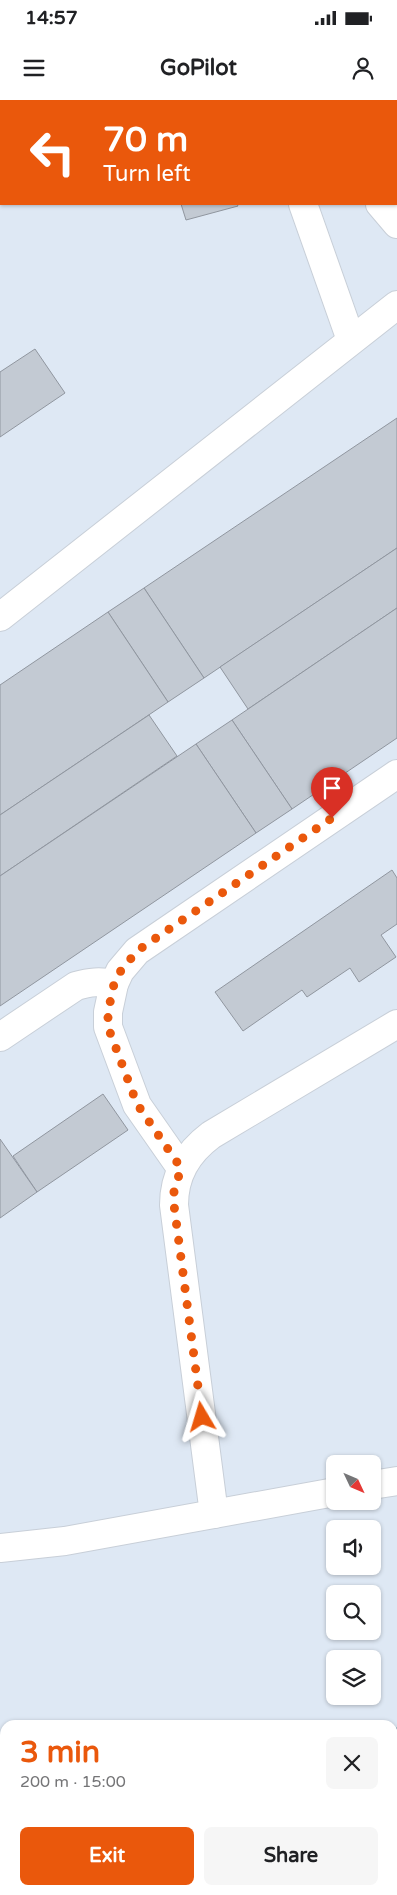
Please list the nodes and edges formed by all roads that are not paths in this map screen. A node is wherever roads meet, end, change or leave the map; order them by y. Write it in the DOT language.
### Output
graph roads {
  1 [pos="303,205"];
  2 [pos="381,205"];
  3 [pos="397,224"];
  4 [pos="397,305"];
  5 [pos="351,340"];
  6 [pos="0,617"];
  7 [pos="397,774"];
  8 [pos="114,984"];
  9 [pos="397,1024"];
  10 [pos="0,1038"];
  11 [pos="181,1168"];
  12 [pos="397,1481"];
  13 [pos="381,1484"];
  14 [pos="326,1494"];
  15 [pos="214,1514"];
  16 [pos="0,1548"];
  1 -- 5 [label="lane"];
  2 -- 3 [label="lane"];
  4 -- 5 [label="lane"];
  5 -- 6 [label="lane"];
  7 -- 8 [label="lane"];
  8 -- 10 [label="lane"];
  8 -- 11 [label="lane"];
  9 -- 11 [label="lane"];
  11 -- 15 [label="lane"];
  12 -- 13 [label="lane"];
  14 -- 15 [label="lane"];
  15 -- 16 [label="lane"];
}
